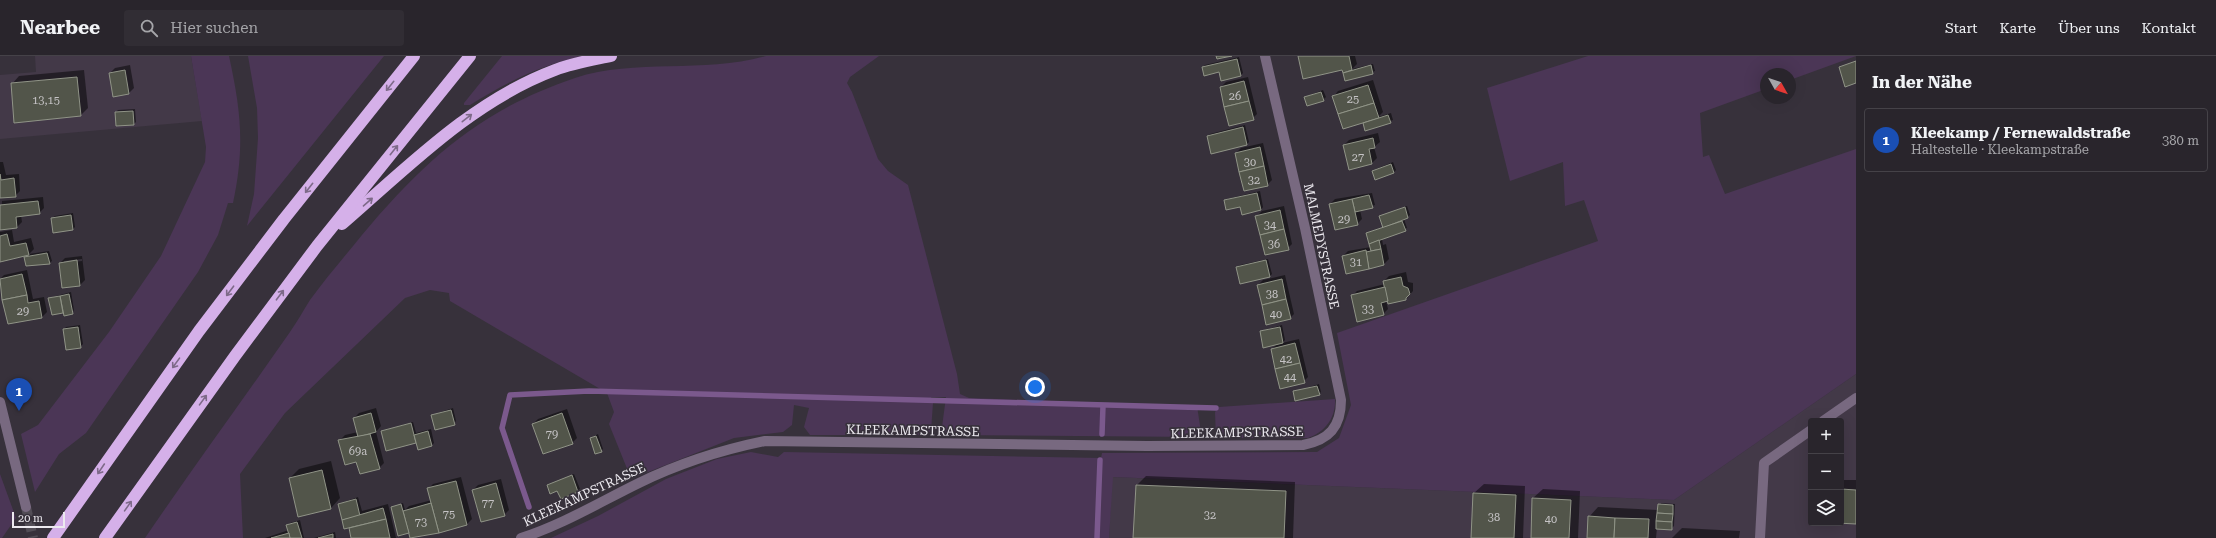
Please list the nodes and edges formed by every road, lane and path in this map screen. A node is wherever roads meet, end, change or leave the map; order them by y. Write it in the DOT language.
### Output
graph roads {
  1 [pos="414,56"];
  2 [pos="470,56"];
  3 [pos="610,56"];
  4 [pos="1266,56"];
  5 [pos="317,246"];
  6 [pos="1856,398"];
  7 [pos="0,402"];
  8 [pos="1827,418"];
  9 [pos="1808,432"];
  10 [pos="1324,438"];
  11 [pos="26,507"];
  12 [pos="53,538"];
  13 [pos="106,538"];
  14 [pos="520,538"];
  15 [pos="1760,538"];
  1 -- 12 [label="highway, one-way"];
  5 -- 2 [label="highway, one-way"];
  5 -- 3 [label="highway, one-way"];
  4 -- 10 [label="street, MALMEDYSTRASSE"];
  13 -- 5 [label="highway, one-way"];
  6 -- 8 [label="street"];
  7 -- 11 [label="street"];
  9 -- 15 [label="street"];
  10 -- 14 [label="street, KLEEKAMPSTRASSE"];
}
